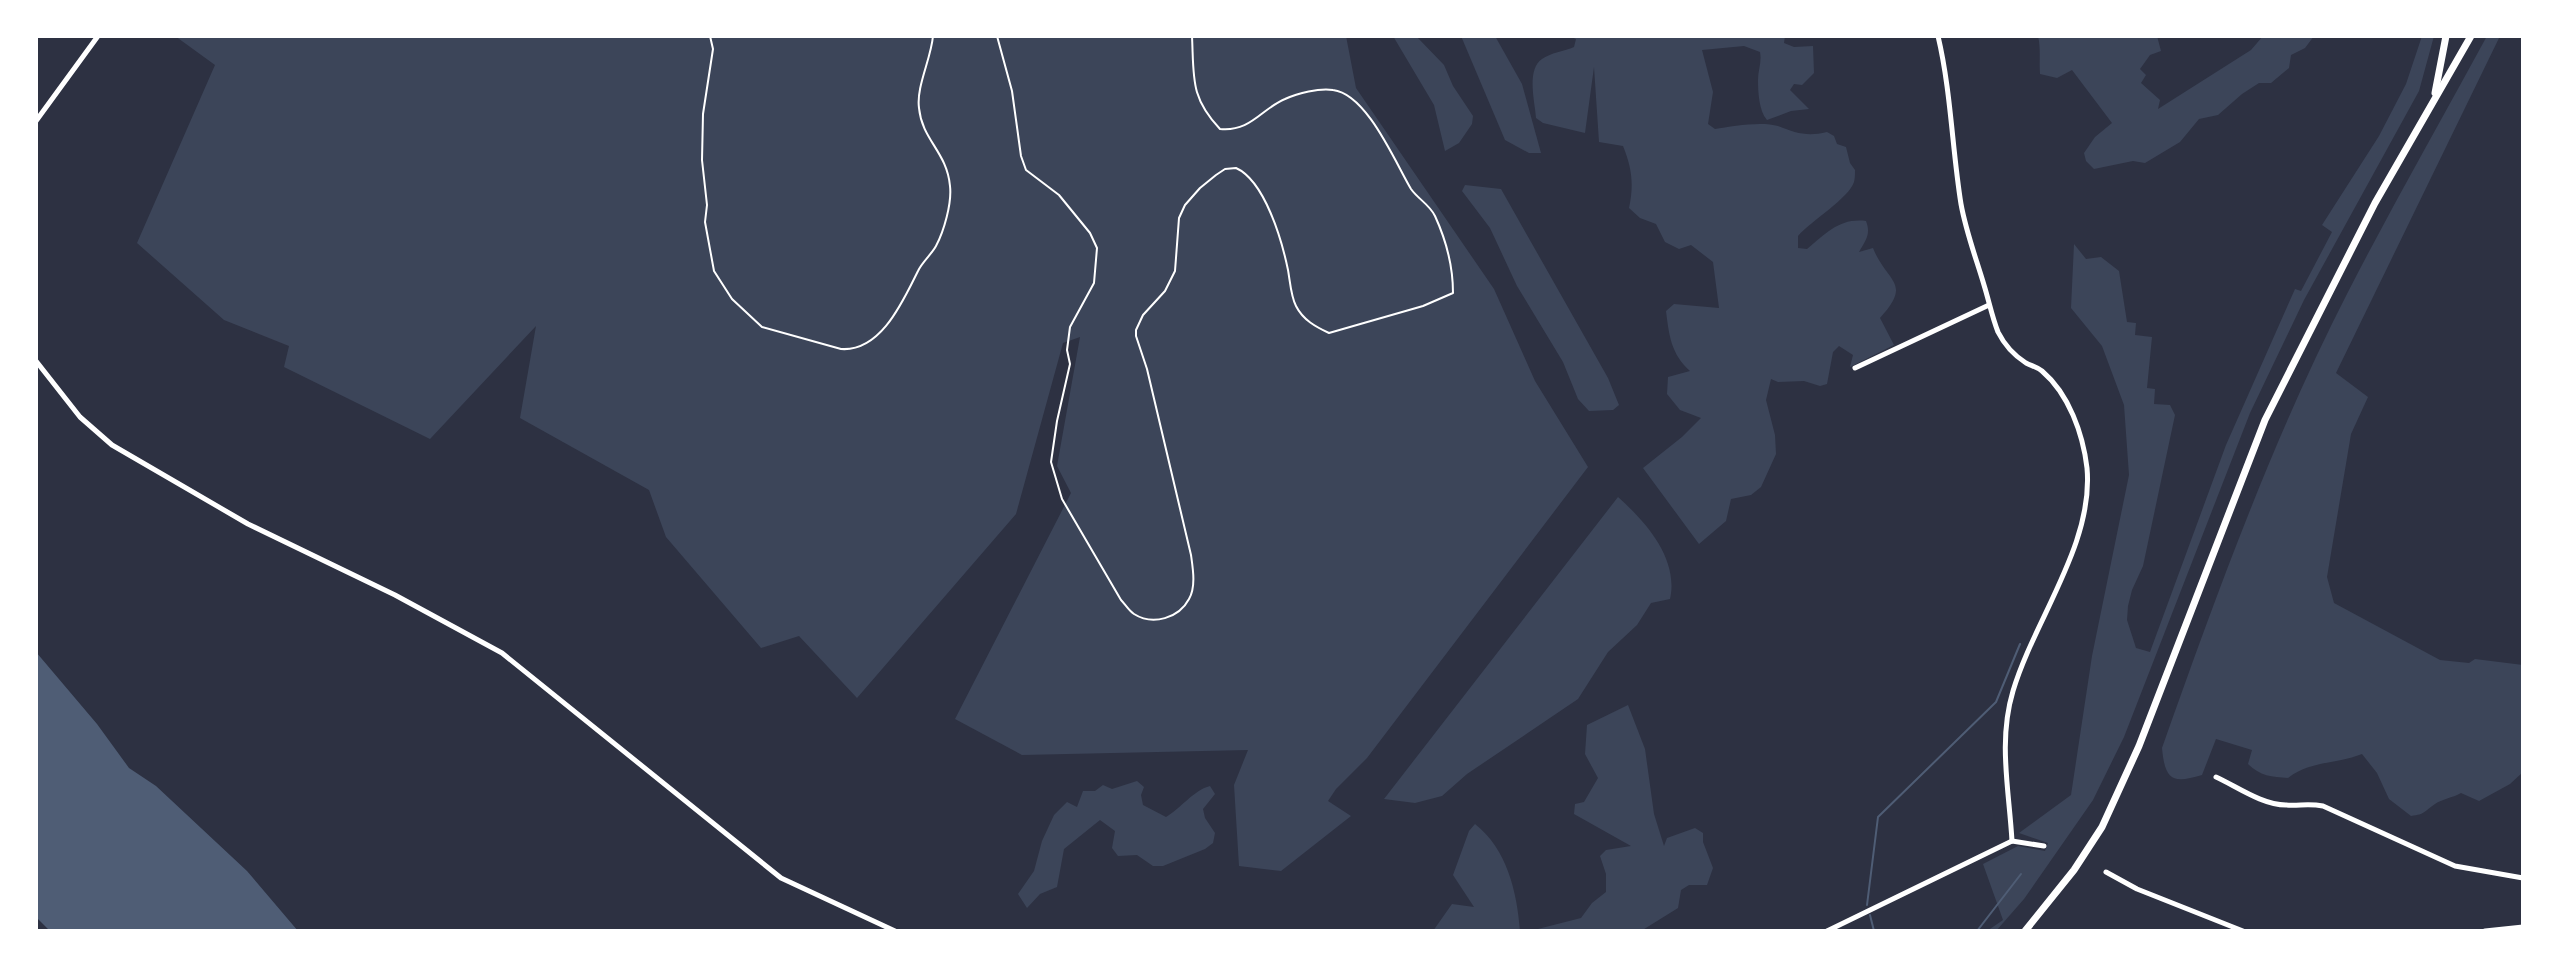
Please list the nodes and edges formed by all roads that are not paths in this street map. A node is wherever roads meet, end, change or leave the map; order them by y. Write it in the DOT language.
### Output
graph roads {
  1 [pos="98,36"];
  2 [pos="1938,36"];
  3 [pos="2446,36"];
  4 [pos="2471,36"];
  5 [pos="2433,101"];
  6 [pos="36,121"];
  7 [pos="1989,305"];
  8 [pos="36,361"];
  9 [pos="1855,368"];
  10 [pos="2216,777"];
  11 [pos="2012,841"];
  12 [pos="2044,846"];
  13 [pos="2106,872"];
  14 [pos="2523,878"];
  15 [pos="2523,927"];
  16 [pos="895,931"];
  17 [pos="1827,931"];
  18 [pos="2025,931"];
  19 [pos="2243,931"];
  20 [pos="2485,931"];
  1 -- 6 [label="street"];
  2 -- 7 [label="street"];
  3 -- 5 [label="main road"];
  4 -- 5 [label="main road"];
  5 -- 18 [label="main road"];
  7 -- 9 [label="street"];
  7 -- 11 [label="street"];
  8 -- 16 [label="street"];
  10 -- 14 [label="street"];
  11 -- 12 [label="street"];
  11 -- 17 [label="street"];
  13 -- 19 [label="street"];
  15 -- 20 [label="street"];
}
